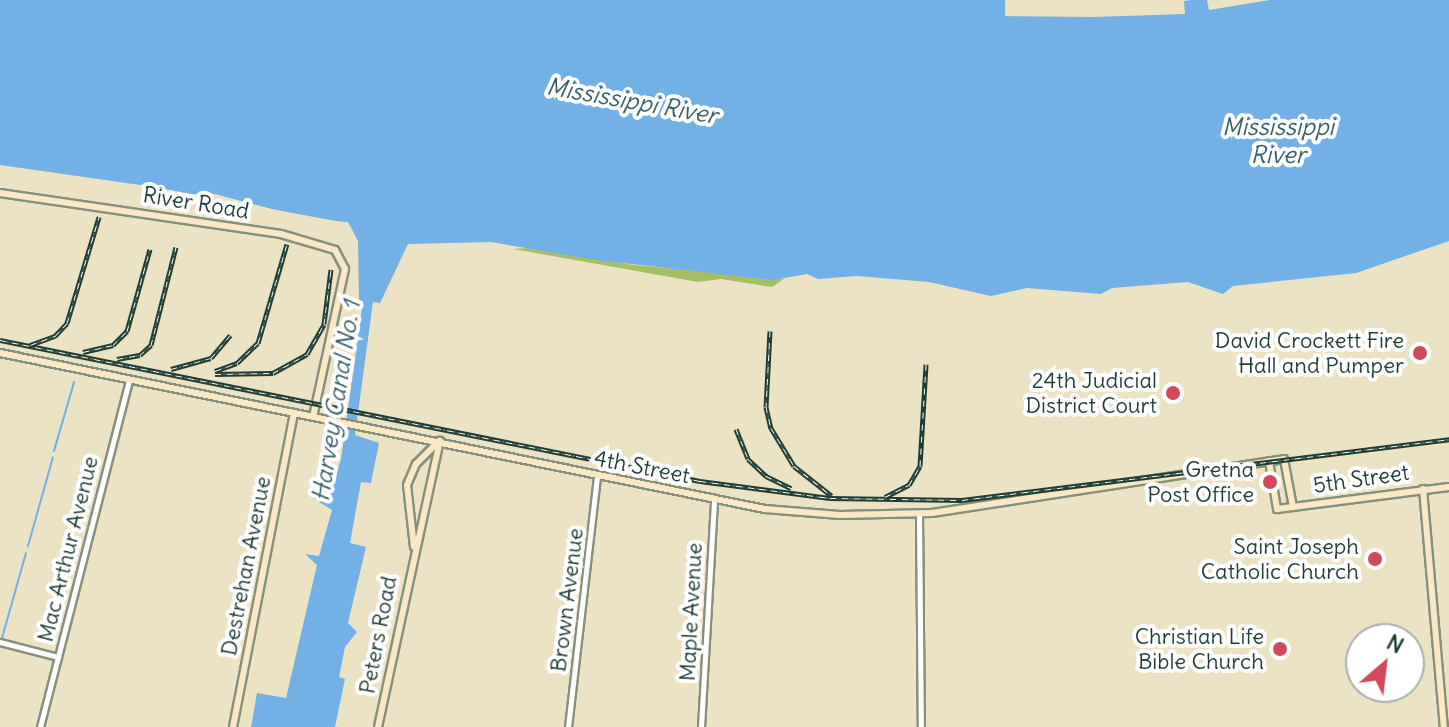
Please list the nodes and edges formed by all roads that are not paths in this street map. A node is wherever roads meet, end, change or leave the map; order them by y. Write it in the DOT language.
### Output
graph roads {
  1 [pos="0,193"];
  2 [pos="0,353"];
  3 [pos="129,380"];
  4 [pos="294,413"];
  5 [pos="313,417"];
  6 [pos="440,441"];
  7 [pos="1269,461"];
  8 [pos="597,477"];
  9 [pos="1449,487"];
  10 [pos="1423,489"];
  11 [pos="714,500"];
  12 [pos="1293,507"];
  13 [pos="919,513"];
  14 [pos="414,550"];
  15 [pos="0,642"];
  16 [pos="58,657"];
  17 [pos="40,727"];
  18 [pos="233,727"];
  19 [pos="378,727"];
  20 [pos="568,727"];
  21 [pos="701,727"];
  22 [pos="921,727"];
  23 [pos="1444,727"];
  1 -- 5 [label="main road, River Road"];
  2 -- 3 [label="main road, 4th Street"];
  3 -- 4 [label="main road, 4th Street"];
  3 -- 16 [label="street, Mac Arthur Avenue"];
  4 -- 5 [label="main road, 4th Street"];
  4 -- 18 [label="main road, Destrehan Avenue"];
  5 -- 6 [label="main road, 4th Street"];
  6 -- 8 [label="main road, 4th Street"];
  6 -- 14 [label="main road, Peters Road"];
  6 -- 14 [label="main road, Peters Road"];
  7 -- 12 [label="main road, 4th Street"];
  7 -- 12 [label="main road, 5th Street"];
  7 -- 13 [label="main road, 4th Street"];
  8 -- 11 [label="main road, 4th Street"];
  8 -- 20 [label="street, Brown Avenue"];
  9 -- 10 [label="main road, 5th Street"];
  10 -- 12 [label="main road, 5th Street"];
  10 -- 23 [label="main road"];
  11 -- 13 [label="main road, 4th Street"];
  11 -- 21 [label="street, Maple Avenue"];
  13 -- 22 [label="street"];
  14 -- 19 [label="main road, Peters Road"];
  15 -- 16 [label="street"];
  16 -- 17 [label="street, Mac Arthur Avenue"];
}
